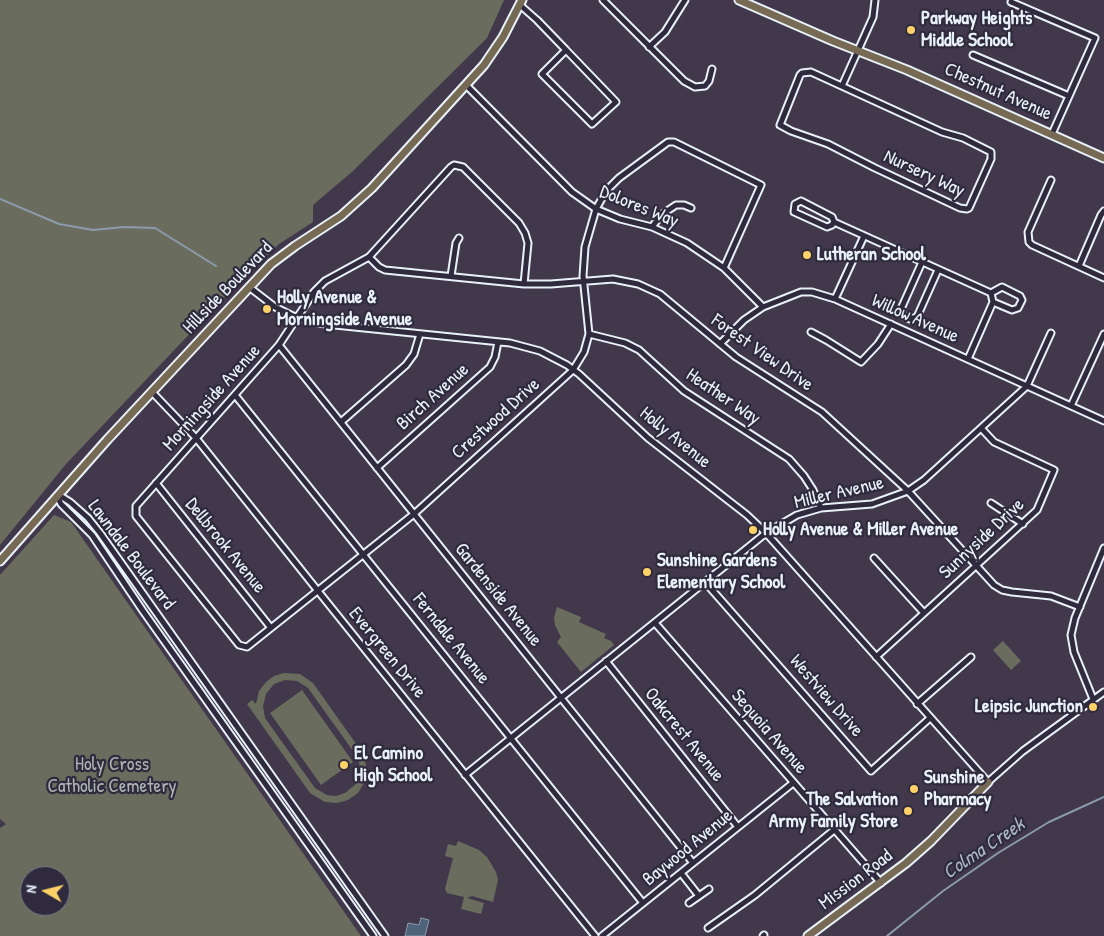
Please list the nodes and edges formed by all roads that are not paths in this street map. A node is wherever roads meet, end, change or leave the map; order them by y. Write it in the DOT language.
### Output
graph roads {
  1 [pos="603,0"];
  2 [pos="685,0"];
  3 [pos="739,0"];
  4 [pos="875,0"];
  5 [pos="1011,2"];
  6 [pos="521,3"];
  7 [pos="649,48"];
  8 [pos="566,50"];
  9 [pos="858,51"];
  10 [pos="973,55"];
  11 [pos="712,69"];
  12 [pos="466,85"];
  13 [pos="842,86"];
  14 [pos="1069,96"];
  15 [pos="1052,134"];
  16 [pos="1104,158"];
  17 [pos="1051,180"];
  18 [pos="691,208"];
  19 [pos="596,209"];
  20 [pos="1104,212"];
  21 [pos="834,222"];
  22 [pos="652,227"];
  23 [pos="864,236"];
  24 [pos="459,238"];
  25 [pos="369,257"];
  26 [pos="922,262"];
  27 [pos="1079,266"];
  28 [pos="724,268"];
  29 [pos="938,270"];
  30 [pos="451,276"];
  31 [pos="1104,278"];
  32 [pos="583,282"];
  33 [pos="524,284"];
  34 [pos="249,287"];
  35 [pos="991,293"];
  36 [pos="836,299"];
  37 [pos="993,302"];
  38 [pos="762,307"];
  39 [pos="297,318"];
  40 [pos="891,324"];
  41 [pos="811,332"];
  42 [pos="1051,333"];
  43 [pos="420,334"];
  44 [pos="589,334"];
  45 [pos="1104,334"];
  46 [pos="498,342"];
  47 [pos="720,344"];
  48 [pos="279,345"];
  49 [pos="968,359"];
  50 [pos="573,370"];
  51 [pos="1027,386"];
  52 [pos="152,392"];
  53 [pos="235,395"];
  54 [pos="1071,406"];
  55 [pos="1104,421"];
  56 [pos="341,422"];
  57 [pos="981,428"];
  58 [pos="196,438"];
  59 [pos="378,468"];
  60 [pos="156,483"];
  61 [pos="908,491"];
  62 [pos="57,496"];
  63 [pos="991,503"];
  64 [pos="821,508"];
  65 [pos="414,514"];
  66 [pos="1023,524"];
  67 [pos="766,533"];
  68 [pos="1104,548"];
  69 [pos="363,554"];
  70 [pos="874,558"];
  71 [pos="0,561"];
  72 [pos="978,565"];
  73 [pos="706,582"];
  74 [pos="318,591"];
  75 [pos="1080,607"];
  76 [pos="924,613"];
  77 [pos="655,623"];
  78 [pos="272,628"];
  79 [pos="971,657"];
  80 [pos="876,658"];
  81 [pos="606,661"];
  82 [pos="1104,692"];
  83 [pos="561,697"];
  84 [pos="1093,699"];
  85 [pos="918,704"];
  86 [pos="930,718"];
  87 [pos="511,738"];
  88 [pos="465,775"];
  89 [pos="988,782"];
  90 [pos="793,783"];
  91 [pos="738,827"];
  92 [pos="834,830"];
  93 [pos="693,863"];
  94 [pos="681,873"];
  95 [pos="881,883"];
  96 [pos="709,889"];
  97 [pos="699,896"];
  98 [pos="643,903"];
  99 [pos="689,903"];
  100 [pos="708,928"];
  101 [pos="373,936"];
  102 [pos="386,936"];
  103 [pos="595,936"];
  104 [pos="602,936"];
  105 [pos="808,936"];
  1 -- 7 [label="street"];
  2 -- 7 [label="street"];
  3 -- 9 [label="main road, Chestnut Avenue"];
  4 -- 9 [label="street"];
  5 -- 14 [label="street"];
  6 -- 8 [label="street"];
  6 -- 12 [label="main road, Hillside Boulevard"];
  7 -- 11 [label="street"];
  8 -- 8 [label="street"];
  9 -- 13 [label="street"];
  9 -- 15 [label="main road, Chestnut Avenue"];
  10 -- 14 [label="street"];
  12 -- 19 [label="street, Dolores Way"];
  12 -- 34 [label="main road, Hillside Boulevard"];
  13 -- 13 [label="street, Nursery Way"];
  14 -- 15 [label="street"];
  15 -- 16 [label="main road, Chestnut Avenue"];
  17 -- 27 [label="street"];
  18 -- 22 [label="street"];
  19 -- 22 [label="street, Dolores Way"];
  19 -- 28 [label="street, Crestwood Drive"];
  19 -- 32 [label="street, Crestwood Drive"];
  20 -- 27 [label="street"];
  21 -- 21 [label="street"];
  21 -- 23 [label="street"];
  22 -- 28 [label="street, Dolores Way"];
  23 -- 26 [label="street"];
  23 -- 36 [label="street"];
  24 -- 30 [label="street"];
  25 -- 30 [label="street, Forest View Drive"];
  25 -- 33 [label="street, Morningside Avenue"];
  25 -- 39 [label="street, Morningside Avenue"];
  26 -- 29 [label="street"];
  26 -- 29 [label="street"];
  27 -- 31 [label="street"];
  28 -- 38 [label="street, Dolores Way"];
  29 -- 35 [label="street"];
  30 -- 33 [label="street, Forest View Drive"];
  32 -- 33 [label="street, Forest View Drive"];
  32 -- 44 [label="street, Crestwood Drive"];
  32 -- 47 [label="street, Forest View Drive"];
  34 -- 39 [label="street, Holly Avenue"];
  34 -- 52 [label="main road, Hillside Boulevard"];
  35 -- 37 [label="street"];
  35 -- 37 [label="street"];
  36 -- 38 [label="street, Willow Avenue"];
  36 -- 40 [label="street, Willow Avenue"];
  37 -- 49 [label="street"];
  38 -- 47 [label="street, Willow Avenue"];
  39 -- 43 [label="street, Holly Avenue"];
  39 -- 48 [label="street, Morningside Avenue"];
  40 -- 41 [label="street"];
  40 -- 49 [label="street, Willow Avenue"];
  42 -- 51 [label="street"];
  43 -- 46 [label="street, Holly Avenue"];
  43 -- 56 [label="street"];
  44 -- 50 [label="street, Crestwood Drive"];
  44 -- 64 [label="street, Heather Way"];
  45 -- 54 [label="street"];
  46 -- 50 [label="street, Holly Avenue"];
  46 -- 59 [label="street, Birch Avenue"];
  47 -- 61 [label="street, Forest View Drive"];
  48 -- 53 [label="street, Morningside Avenue"];
  48 -- 56 [label="street, Gardenside Avenue"];
  49 -- 51 [label="street, Willow Avenue"];
  50 -- 65 [label="street, Crestwood Drive"];
  50 -- 67 [label="street, Holly Avenue"];
  51 -- 54 [label="street, Willow Avenue"];
  51 -- 57 [label="street, Miller Avenue"];
  52 -- 58 [label="street, Evergreen Drive"];
  52 -- 62 [label="main road, Hillside Boulevard"];
  53 -- 58 [label="street, Morningside Avenue"];
  53 -- 69 [label="street, Ferndale Avenue"];
  54 -- 55 [label="street, Willow Avenue"];
  56 -- 59 [label="street, Gardenside Avenue"];
  57 -- 61 [label="street, Miller Avenue"];
  57 -- 66 [label="street, Sunnyside Drive"];
  58 -- 60 [label="street, Morningside Avenue"];
  58 -- 74 [label="street, Evergreen Drive"];
  59 -- 65 [label="street, Gardenside Avenue"];
  60 -- 78 [label="street, Dellbrook Avenue"];
  60 -- 78 [label="street, Crestwood Drive"];
  61 -- 64 [label="street, Miller Avenue"];
  61 -- 72 [label="street, Forest View Drive"];
  62 -- 71 [label="main road, Hillside Boulevard"];
  62 -- 101 [label="street, Lawndale Boulevard"];
  62 -- 102 [label="street, Lawndale Boulevard"];
  63 -- 66 [label="street"];
  64 -- 67 [label="street, Miller Avenue"];
  65 -- 69 [label="street, Crestwood Drive"];
  65 -- 83 [label="street, Gardenside Avenue"];
  66 -- 72 [label="street, Sunnyside Drive"];
  67 -- 73 [label="street, Miller Avenue"];
  67 -- 80 [label="street, Holly Avenue"];
  68 -- 75 [label="street"];
  69 -- 74 [label="street, Crestwood Drive"];
  69 -- 87 [label="street, Ferndale Avenue"];
  70 -- 76 [label="street"];
  72 -- 75 [label="street, Forest View Drive"];
  72 -- 76 [label="street, Sunnyside Drive"];
  73 -- 77 [label="street, Miller Avenue"];
  73 -- 86 [label="street, Westview Drive"];
  74 -- 78 [label="street, Crestwood Drive"];
  74 -- 88 [label="street, Evergreen Drive"];
  75 -- 84 [label="street"];
  76 -- 80 [label="street, Sunnyside Drive"];
  77 -- 81 [label="street, Miller Avenue"];
  77 -- 90 [label="street, Sequoia Avenue"];
  79 -- 85 [label="street"];
  80 -- 85 [label="street, Holly Avenue"];
  81 -- 83 [label="street, Miller Avenue"];
  81 -- 91 [label="street, Oakcrest Avenue"];
  82 -- 84 [label="street, Mission Road"];
  83 -- 87 [label="street, Miller Avenue"];
  83 -- 93 [label="street, Gardenside Avenue"];
  84 -- 89 [label="street, Mission Road"];
  85 -- 86 [label="street, Holly Avenue"];
  86 -- 89 [label="street, Holly Avenue"];
  87 -- 88 [label="street, Miller Avenue"];
  87 -- 98 [label="street, Ferndale Avenue"];
  88 -- 103 [label="street, Evergreen Drive"];
  89 -- 95 [label="main road, Mission Road"];
  90 -- 91 [label="street, Baywood Avenue"];
  90 -- 92 [label="street, Sequoia Avenue"];
  91 -- 93 [label="street, Baywood Avenue"];
  92 -- 95 [label="street, Sequoia Avenue"];
  92 -- 100 [label="street"];
  93 -- 94 [label="street, Baywood Avenue"];
  94 -- 97 [label="street"];
  94 -- 98 [label="street, Baywood Avenue"];
  95 -- 105 [label="main road, Mission Road"];
  96 -- 97 [label="street"];
  97 -- 99 [label="street"];
  98 -- 104 [label="street, Baywood Avenue"];
}
